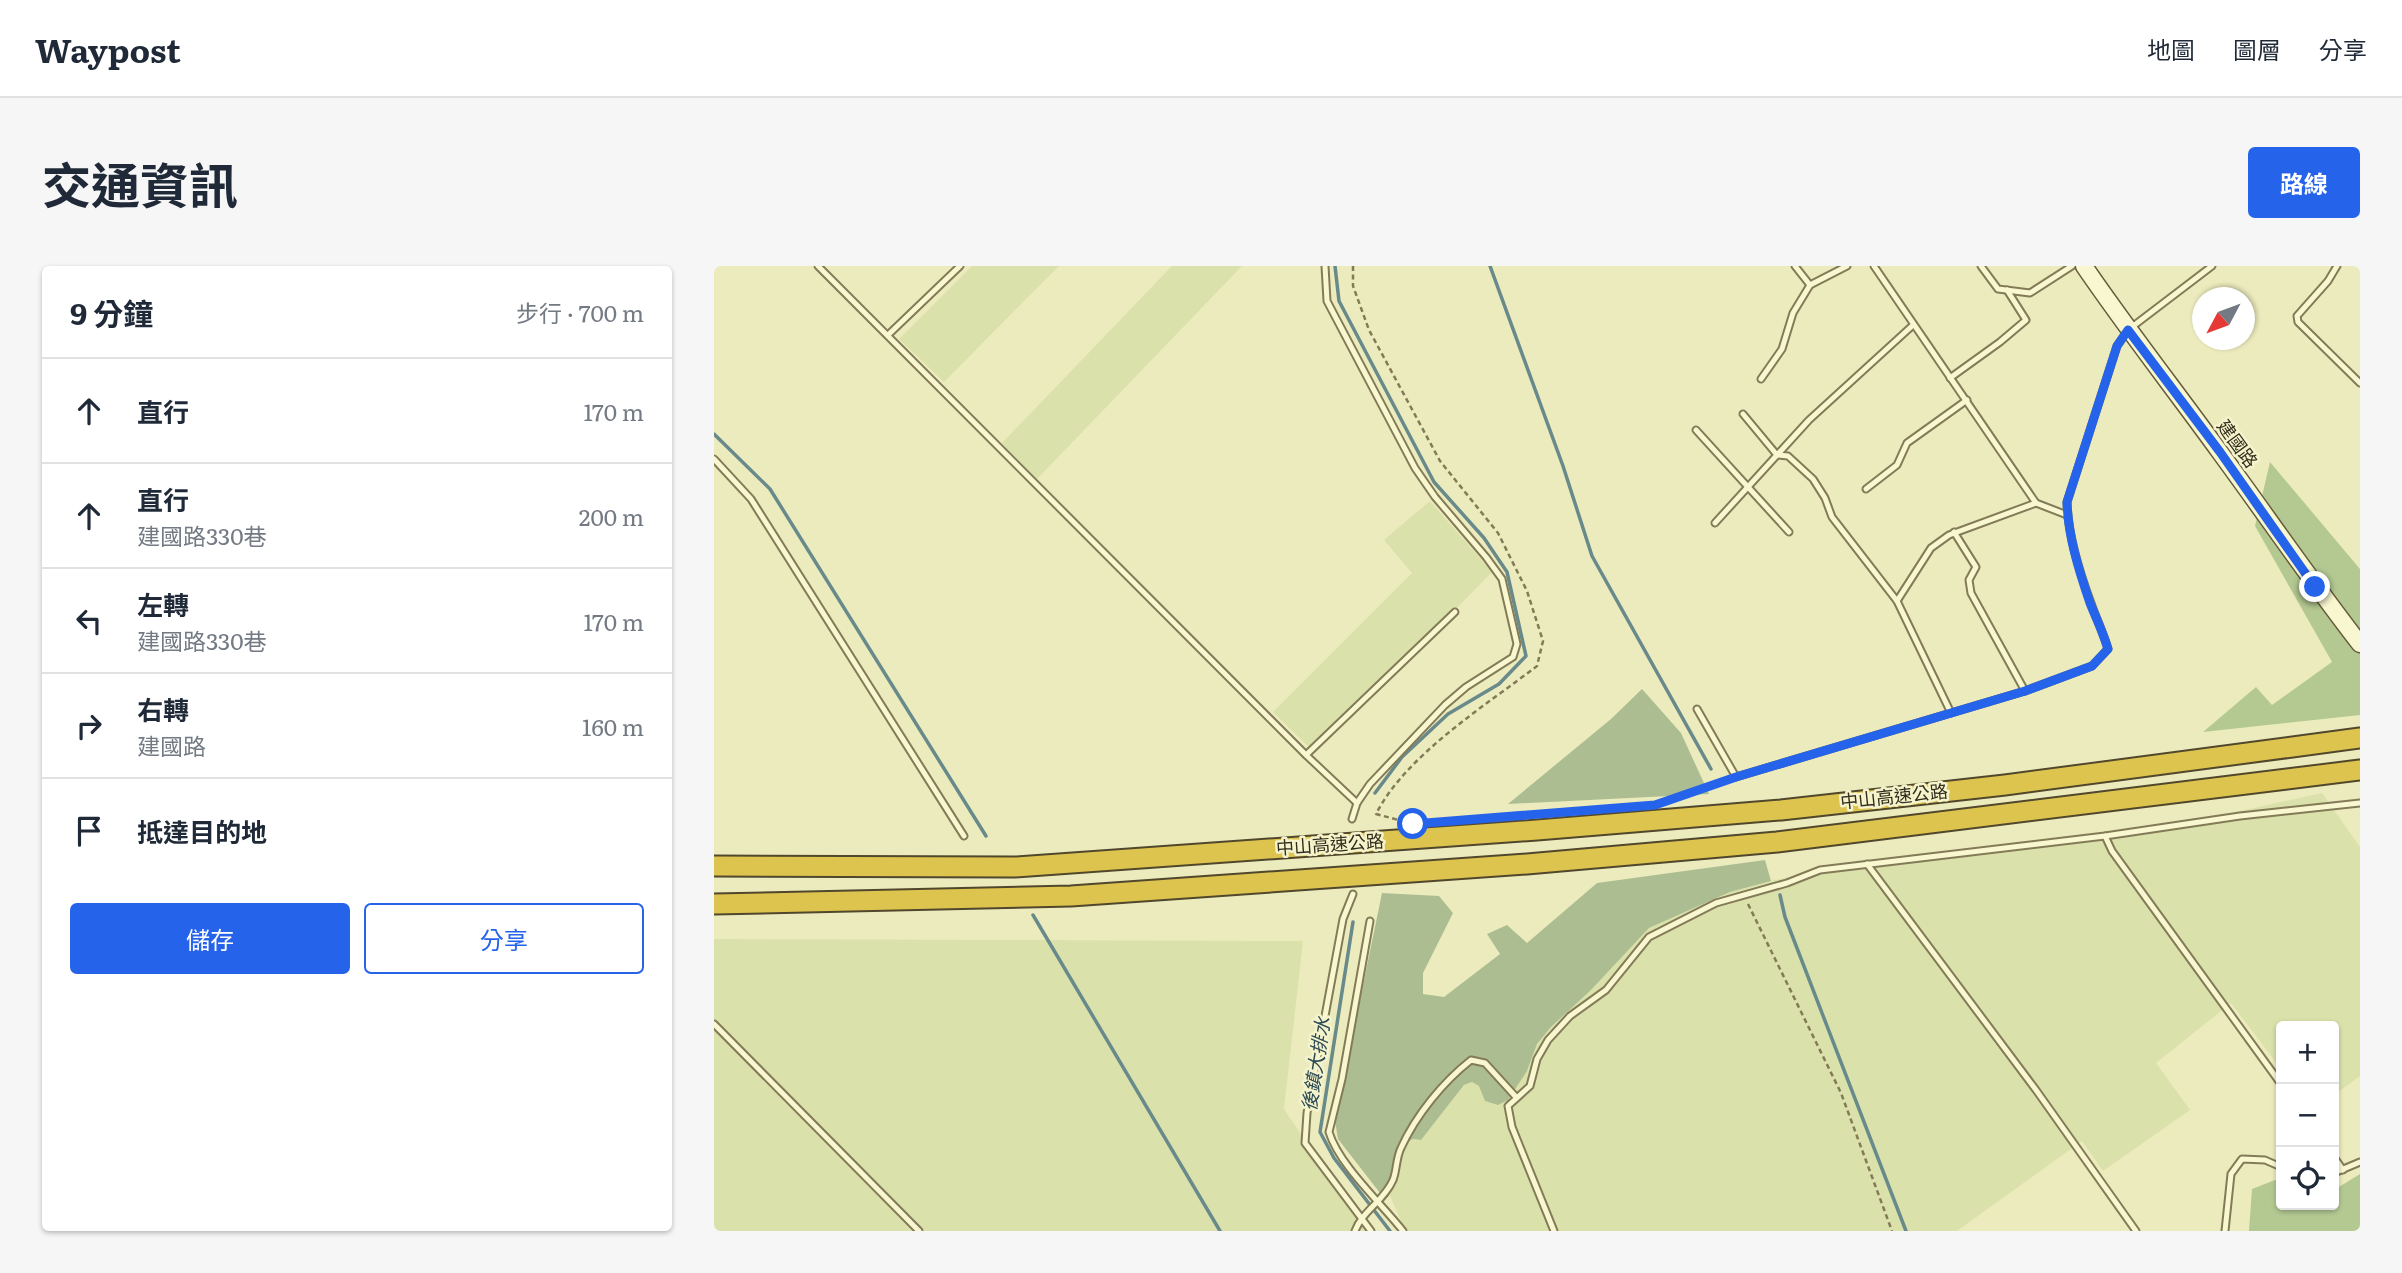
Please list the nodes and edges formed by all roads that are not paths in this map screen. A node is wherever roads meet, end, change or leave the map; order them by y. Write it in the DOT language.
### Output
graph roads {
  1 [pos="818,266"];
  2 [pos="960,266"];
  3 [pos="1325,266"];
  4 [pos="1796,266"];
  5 [pos="1847,266"];
  6 [pos="1874,266"];
  7 [pos="1981,266"];
  8 [pos="2072,266"];
  9 [pos="2084,266"];
  10 [pos="2212,266"];
  11 [pos="2337,266"];
  12 [pos="1810,285"];
  13 [pos="2007,290"];
  14 [pos="1912,326"];
  15 [pos="2128,330"];
  16 [pos="888,335"];
  17 [pos="1950,377"];
  18 [pos="1761,379"];
  19 [pos="2360,383"];
  20 [pos="1966,400"];
  21 [pos="1743,414"];
  22 [pos="1696,430"];
  23 [pos="1777,455"];
  24 [pos="714,459"];
  25 [pos="1748,486"];
  26 [pos="1866,489"];
  27 [pos="2036,503"];
  28 [pos="2067,515"];
  29 [pos="1715,523"];
  30 [pos="1789,533"];
  31 [pos="1954,533"];
  32 [pos="1897,601"];
  33 [pos="1455,612"];
  34 [pos="2360,644"];
  35 [pos="2025,691"];
  36 [pos="1697,709"];
  37 [pos="1951,713"];
  38 [pos="2360,738"];
  39 [pos="1306,755"];
  40 [pos="2360,771"];
  41 [pos="1357,803"];
  42 [pos="2360,803"];
  43 [pos="1352,819"];
  44 [pos="964,836"];
  45 [pos="2105,836"];
  46 [pos="1867,864"];
  47 [pos="714,866"];
  48 [pos="1353,894"];
  49 [pos="714,904"];
  50 [pos="1370,921"];
  51 [pos="714,1024"];
  52 [pos="2276,1077"];
  53 [pos="1516,1097"];
  54 [pos="2360,1162"];
  55 [pos="2339,1164"];
  56 [pos="2276,1165"];
  57 [pos="2343,1170"];
  58 [pos="2339,1171"];
  59 [pos="1378,1203"];
  60 [pos="1363,1216"];
  61 [pos="919,1231"];
  62 [pos="1356,1231"];
  63 [pos="1371,1231"];
  64 [pos="1403,1231"];
  65 [pos="1554,1231"];
  66 [pos="2136,1231"];
  67 [pos="2225,1231"];
  1 -- 16 [label="lane"];
  2 -- 16 [label="lane"];
  3 -- 41 [label="lane"];
  4 -- 12 [label="lane"];
  5 -- 12 [label="lane"];
  6 -- 14 [label="lane"];
  7 -- 13 [label="lane"];
  8 -- 13 [label="lane"];
  9 -- 15 [label="street, 建國路"];
  10 -- 15 [label="lane"];
  11 -- 19 [label="lane"];
  12 -- 18 [label="lane"];
  13 -- 17 [label="lane"];
  14 -- 17 [label="lane"];
  14 -- 23 [label="lane"];
  15 -- 28 [label="lane"];
  15 -- 34 [label="street, 建國路"];
  16 -- 39 [label="lane"];
  17 -- 20 [label="lane"];
  20 -- 26 [label="lane"];
  20 -- 27 [label="lane"];
  21 -- 23 [label="lane"];
  22 -- 25 [label="lane"];
  23 -- 25 [label="lane"];
  23 -- 32 [label="lane"];
  24 -- 44 [label="lane"];
  25 -- 29 [label="lane"];
  25 -- 30 [label="lane"];
  27 -- 28 [label="lane"];
  27 -- 31 [label="lane"];
  28 -- 35 [label="lane"];
  31 -- 32 [label="lane"];
  31 -- 35 [label="lane"];
  32 -- 37 [label="lane"];
  33 -- 39 [label="lane"];
  35 -- 37 [label="lane"];
  36 -- 37 [label="lane"];
  38 -- 47 [label="highway, 中山高速公路"];
  39 -- 41 [label="lane"];
  40 -- 49 [label="highway, 中山高速公路"];
  41 -- 43 [label="lane"];
  42 -- 45 [label="lane"];
  45 -- 46 [label="lane"];
  45 -- 52 [label="lane"];
  46 -- 53 [label="lane"];
  46 -- 66 [label="lane"];
  48 -- 60 [label="lane"];
  50 -- 59 [label="lane"];
  51 -- 61 [label="lane"];
  53 -- 59 [label="lane"];
  53 -- 65 [label="lane"];
  54 -- 57 [label="lane"];
  55 -- 57 [label="lane"];
  56 -- 67 [label="lane"];
  57 -- 58 [label="lane"];
  59 -- 60 [label="lane"];
  59 -- 64 [label="lane"];
  60 -- 62 [label="lane"];
  60 -- 63 [label="lane"];
}
